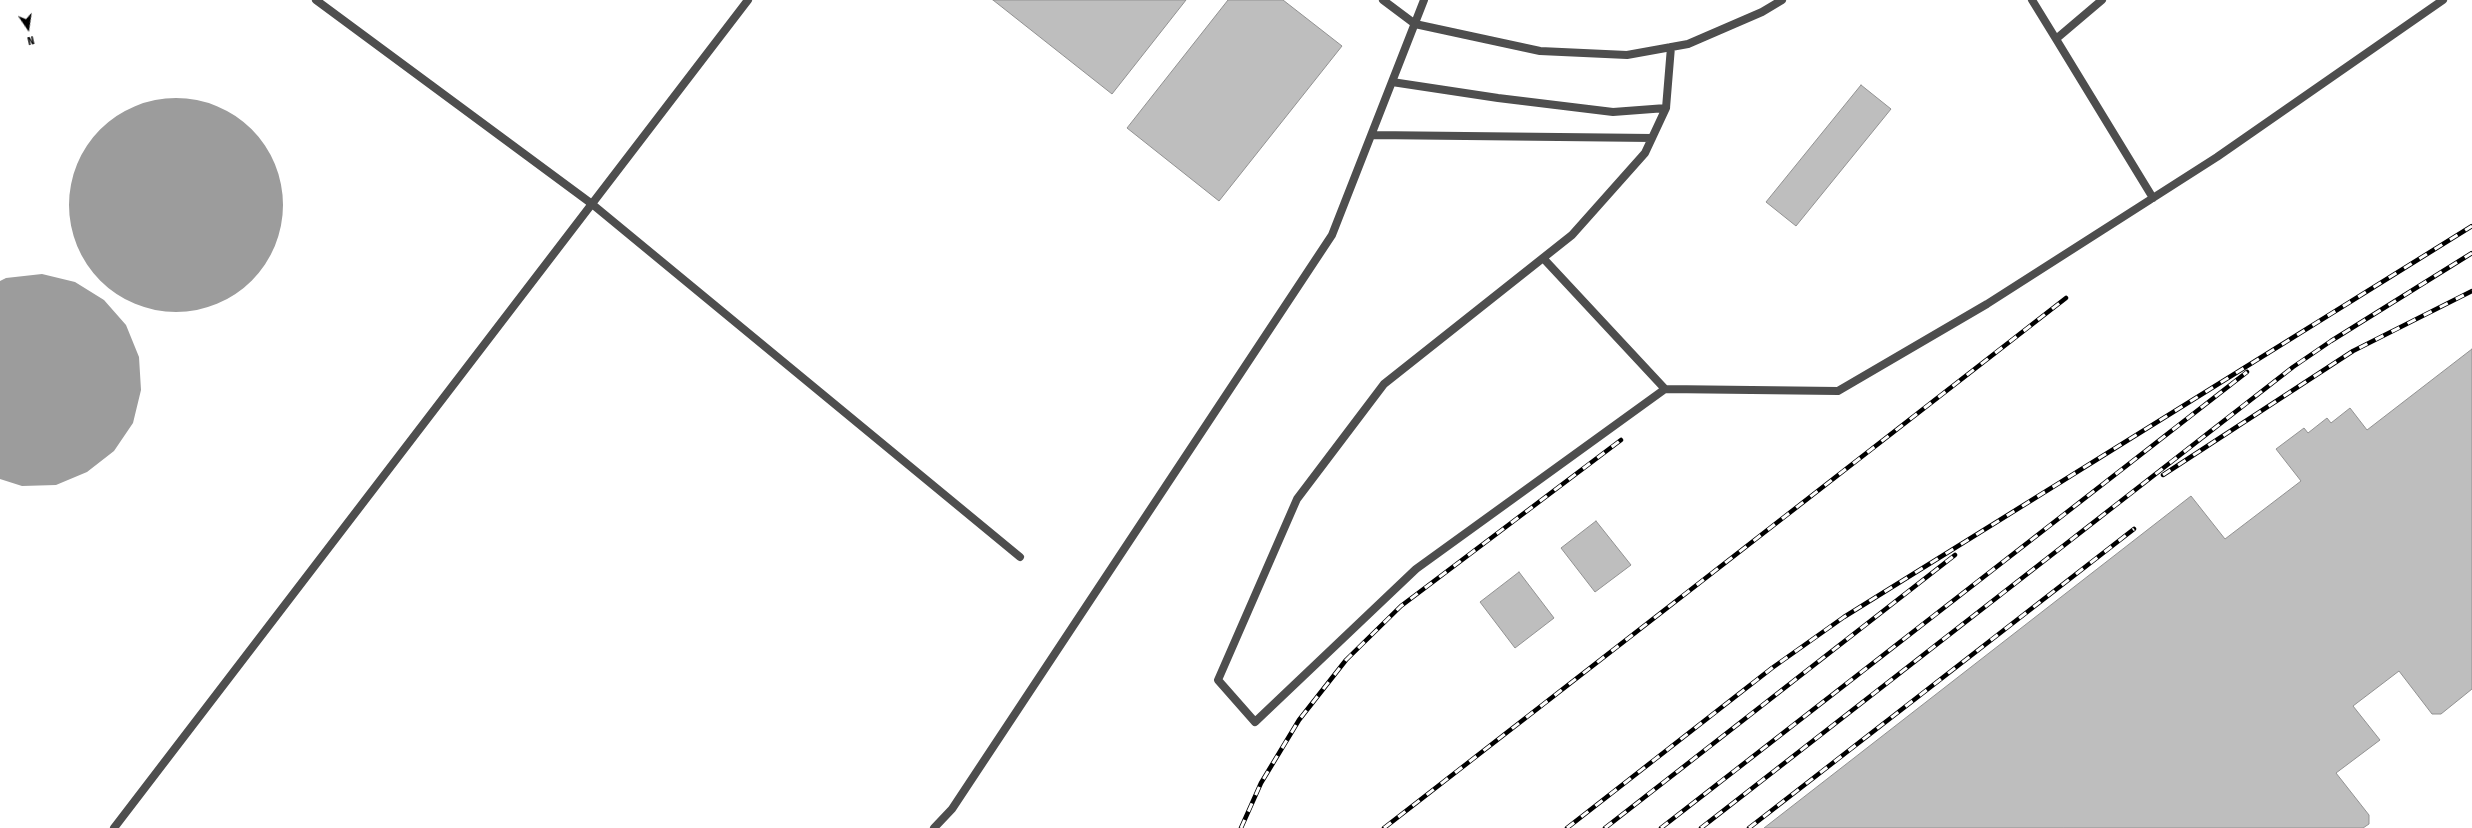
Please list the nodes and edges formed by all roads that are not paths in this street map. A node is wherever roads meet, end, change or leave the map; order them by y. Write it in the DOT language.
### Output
graph roads {
  1 [pos="316,0"];
  2 [pos="748,0"];
  3 [pos="1383,0"];
  4 [pos="1424,0"];
  5 [pos="1782,0"];
  6 [pos="2032,0"];
  7 [pos="2102,0"];
  8 [pos="2443,0"];
  9 [pos="1415,24"];
  10 [pos="2056,39"];
  11 [pos="1671,47"];
  12 [pos="1392,82"];
  13 [pos="1666,108"];
  14 [pos="1372,135"];
  15 [pos="1652,138"];
  16 [pos="2153,198"];
  17 [pos="592,204"];
  18 [pos="1543,258"];
  19 [pos="1665,389"];
  20 [pos="1020,556"];
  21 [pos="114,828"];
  22 [pos="934,828"];
  1 -- 17 [label="lane"];
  2 -- 17 [label="lane"];
  3 -- 9 [label="lane"];
  4 -- 9 [label="lane"];
  5 -- 11 [label="lane"];
  6 -- 10 [label="lane"];
  7 -- 10 [label="lane"];
  8 -- 16 [label="lane"];
  9 -- 11 [label="lane"];
  9 -- 12 [label="lane"];
  10 -- 16 [label="lane"];
  11 -- 13 [label="lane"];
  12 -- 13 [label="lane"];
  12 -- 14 [label="lane"];
  13 -- 15 [label="lane"];
  14 -- 15 [label="lane"];
  14 -- 22 [label="lane"];
  15 -- 18 [label="lane"];
  16 -- 19 [label="lane"];
  17 -- 20 [label="lane"];
  17 -- 21 [label="lane"];
  18 -- 19 [label="lane"];
  18 -- 19 [label="lane"];
}
